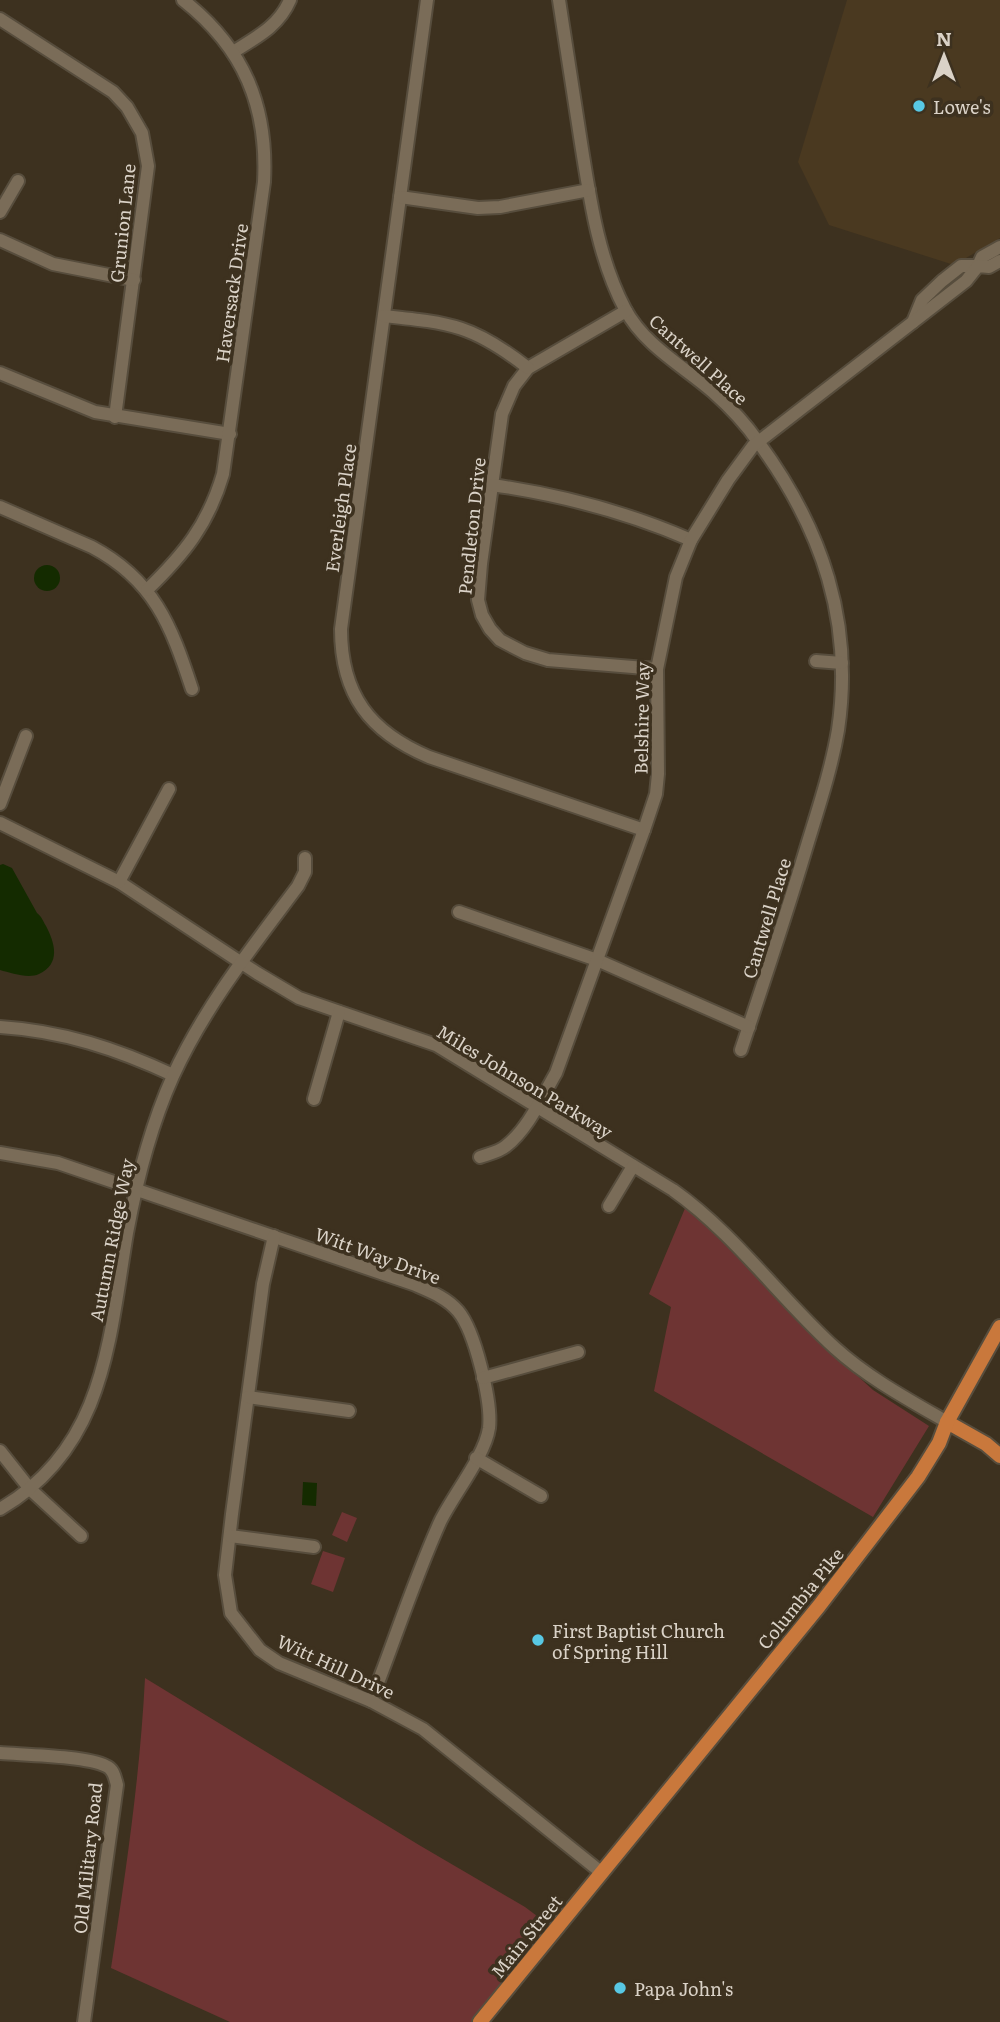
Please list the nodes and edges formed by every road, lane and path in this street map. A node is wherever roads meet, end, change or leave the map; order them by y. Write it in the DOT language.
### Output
graph roads {
  1 [pos="183,0"];
  2 [pos="290,0"];
  3 [pos="427,0"];
  4 [pos="559,0"];
  5 [pos="0,19"];
  6 [pos="233,52"];
  7 [pos="18,181"];
  8 [pos="589,191"];
  9 [pos="400,197"];
  10 [pos="0,212"];
  11 [pos="0,240"];
  12 [pos="1000,247"];
  13 [pos="1000,261"];
  14 [pos="978,266"];
  15 [pos="134,280"];
  16 [pos="626,312"];
  17 [pos="384,316"];
  18 [pos="528,368"];
  19 [pos="0,373"];
  20 [pos="115,417"];
  21 [pos="230,433"];
  22 [pos="758,442"];
  23 [pos="492,485"];
  24 [pos="0,507"];
  25 [pos="691,540"];
  26 [pos="147,590"];
  27 [pos="816,661"];
  28 [pos="842,663"];
  29 [pos="657,669"];
  30 [pos="192,689"];
  31 [pos="26,736"];
  32 [pos="169,789"];
  33 [pos="0,804"];
  34 [pos="0,823"];
  35 [pos="644,830"];
  36 [pos="305,858"];
  37 [pos="119,881"];
  38 [pos="459,912"];
  39 [pos="597,960"];
  40 [pos="241,962"];
  41 [pos="339,1012"];
  42 [pos="0,1027"];
  43 [pos="749,1027"];
  44 [pos="741,1050"];
  45 [pos="173,1075"];
  46 [pos="314,1099"];
  47 [pos="536,1108"];
  48 [pos="0,1153"];
  49 [pos="480,1157"];
  50 [pos="633,1166"];
  51 [pos="136,1188"];
  52 [pos="609,1206"];
  53 [pos="274,1236"];
  54 [pos="1000,1327"];
  55 [pos="578,1352"];
  56 [pos="483,1378"];
  57 [pos="248,1397"];
  58 [pos="349,1411"];
  59 [pos="947,1422"];
  60 [pos="0,1451"];
  61 [pos="1000,1456"];
  62 [pos="476,1458"];
  63 [pos="30,1489"];
  64 [pos="541,1496"];
  65 [pos="0,1509"];
  66 [pos="81,1536"];
  67 [pos="230,1536"];
  68 [pos="314,1547"];
  69 [pos="371,1701"];
  70 [pos="0,1753"];
  71 [pos="602,1873"];
  72 [pos="84,2022"];
  73 [pos="480,2022"];
  1 -- 6 [label="street, Haversack Drive"];
  2 -- 6 [label="street"];
  3 -- 9 [label="street, Everleigh Place"];
  4 -- 8 [label="street, Cantwell Place"];
  5 -- 15 [label="street, Grunion Lane"];
  6 -- 21 [label="street, Haversack Drive"];
  7 -- 10 [label="street"];
  8 -- 9 [label="street"];
  8 -- 16 [label="street, Cantwell Place"];
  9 -- 17 [label="street, Everleigh Place"];
  11 -- 15 [label="street"];
  12 -- 14 [label="street, Belshire Way"];
  13 -- 14 [label="street, Belshire Way"];
  14 -- 22 [label="street, Belshire Way"];
  15 -- 20 [label="street, Grunion Lane"];
  16 -- 18 [label="street, Pendleton Drive"];
  16 -- 22 [label="street, Cantwell Place"];
  17 -- 18 [label="street"];
  17 -- 35 [label="street, Everleigh Place"];
  18 -- 23 [label="street, Pendleton Drive"];
  19 -- 20 [label="street"];
  20 -- 21 [label="street"];
  21 -- 26 [label="street, Haversack Drive"];
  22 -- 25 [label="street, Belshire Way"];
  22 -- 28 [label="street, Cantwell Place"];
  23 -- 25 [label="street"];
  23 -- 29 [label="street, Pendleton Drive"];
  24 -- 26 [label="street"];
  25 -- 29 [label="street, Belshire Way"];
  26 -- 30 [label="street"];
  27 -- 28 [label="street"];
  28 -- 43 [label="street, Cantwell Place"];
  29 -- 35 [label="street, Belshire Way"];
  31 -- 33 [label="street"];
  32 -- 37 [label="street"];
  34 -- 37 [label="street, Miles Johnson Parkway"];
  35 -- 39 [label="street, Belshire Way"];
  36 -- 40 [label="street, Autumn Ridge Way"];
  37 -- 40 [label="street, Miles Johnson Parkway"];
  38 -- 39 [label="street"];
  39 -- 43 [label="street"];
  39 -- 47 [label="street, Belshire Way"];
  40 -- 41 [label="street, Miles Johnson Parkway"];
  40 -- 45 [label="street, Autumn Ridge Way"];
  41 -- 46 [label="street"];
  41 -- 47 [label="street, Miles Johnson Parkway"];
  42 -- 45 [label="street"];
  43 -- 44 [label="street, Cantwell Place"];
  45 -- 51 [label="street, Autumn Ridge Way"];
  47 -- 49 [label="street, Belshire Way"];
  47 -- 50 [label="street, Miles Johnson Parkway"];
  48 -- 51 [label="street, Witt Way Drive"];
  50 -- 52 [label="street"];
  50 -- 59 [label="street, Miles Johnson Parkway"];
  51 -- 53 [label="street, Witt Way Drive"];
  51 -- 63 [label="street, Autumn Ridge Way"];
  53 -- 56 [label="street, Witt Way Drive"];
  53 -- 57 [label="street, Witt Hill Drive"];
  54 -- 59 [label="main road, Columbia Pike"];
  55 -- 56 [label="street"];
  56 -- 62 [label="street, Witt Way Drive"];
  57 -- 58 [label="street"];
  57 -- 67 [label="street, Witt Hill Drive"];
  59 -- 61 [label="main road"];
  59 -- 71 [label="main road, Columbia Pike"];
  60 -- 63 [label="street"];
  62 -- 64 [label="street"];
  62 -- 69 [label="street, Witt Way Drive"];
  63 -- 65 [label="street, Autumn Ridge Way"];
  63 -- 66 [label="street"];
  67 -- 68 [label="street"];
  67 -- 69 [label="street, Witt Hill Drive"];
  69 -- 71 [label="street, Witt Hill Drive"];
  70 -- 72 [label="street, Old Military Road"];
  71 -- 73 [label="main road, Main Street"];
}
